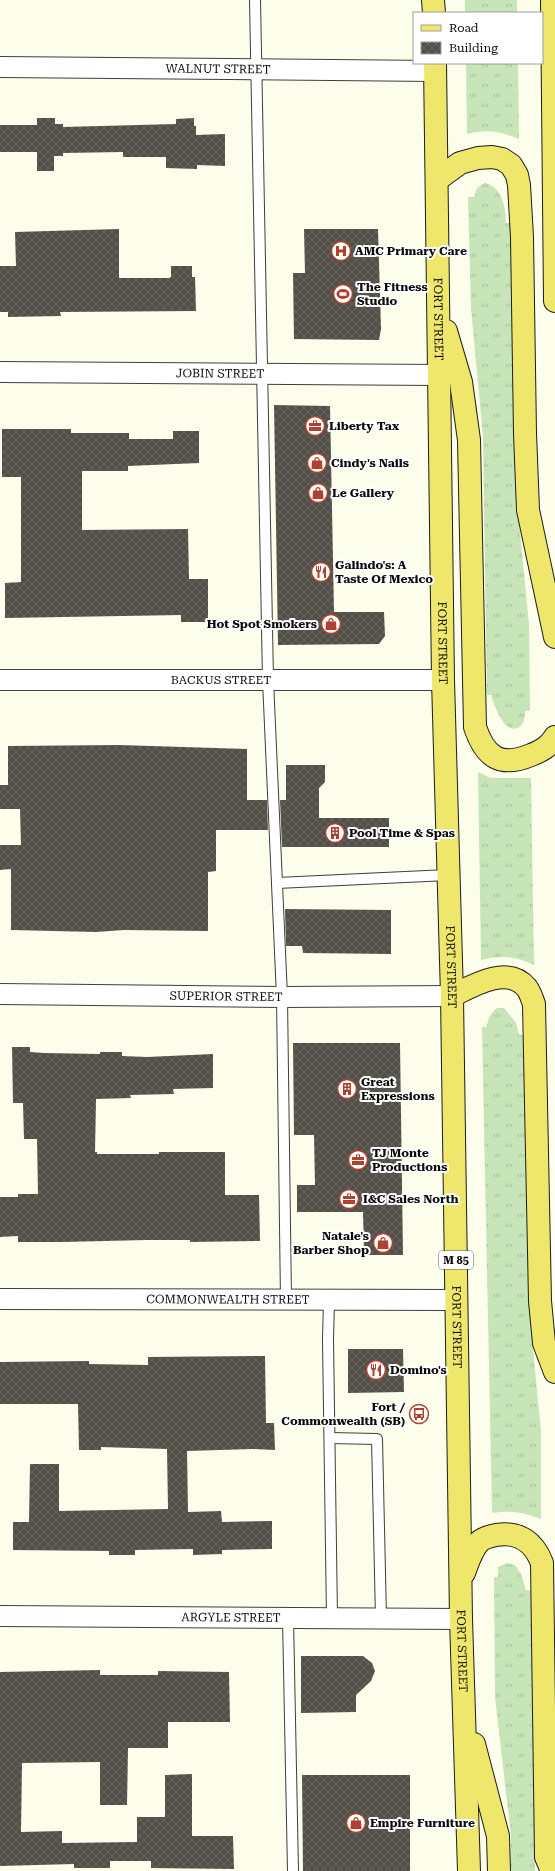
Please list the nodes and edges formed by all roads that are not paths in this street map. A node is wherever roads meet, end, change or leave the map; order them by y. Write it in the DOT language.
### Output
graph roads {
  1 [pos="254,0"];
  2 [pos="433,0"];
  3 [pos="553,8"];
  4 [pos="434,12"];
  5 [pos="0,67"];
  6 [pos="435,67"];
  7 [pos="256,70"];
  8 [pos="554,70"];
  9 [pos="554,149"];
  10 [pos="438,179"];
  11 [pos="555,301"];
  12 [pos="438,303"];
  13 [pos="0,372"];
  14 [pos="261,375"];
  15 [pos="439,375"];
  16 [pos="555,637"];
  17 [pos="0,680"];
  18 [pos="268,680"];
  19 [pos="443,680"];
  20 [pos="555,738"];
  21 [pos="448,875"];
  22 [pos="277,884"];
  23 [pos="0,994"];
  24 [pos="452,996"];
  25 [pos="282,997"];
  26 [pos="0,1299"];
  27 [pos="286,1300"];
  28 [pos="329,1300"];
  29 [pos="456,1300"];
  30 [pos="555,1372"];
  31 [pos="330,1438"];
  32 [pos="461,1583"];
  33 [pos="0,1616"];
  34 [pos="288,1618"];
  35 [pos="332,1618"];
  36 [pos="381,1618"];
  37 [pos="461,1619"];
  38 [pos="464,1706"];
  39 [pos="293,1871"];
  40 [pos="469,1871"];
  41 [pos="499,1871"];
  42 [pos="552,1871"];
  1 -- 7 [label="lane"];
  2 -- 4 [label="main road"];
  3 -- 8 [label="main road"];
  5 -- 7 [label="street, WALNUT STREET"];
  6 -- 7 [label="street, WALNUT STREET"];
  6 -- 10 [label="main road, FORT STREET / M 85"];
  7 -- 14 [label="lane"];
  8 -- 9 [label="main road"];
  9 -- 11 [label="main road"];
  10 -- 12 [label="main road, FORT STREET / M 85"];
  10 -- 16 [label="main road"];
  12 -- 15 [label="main road, FORT STREET / M 85"];
  12 -- 20 [label="main road"];
  13 -- 14 [label="street, JOBIN STREET"];
  14 -- 15 [label="street, JOBIN STREET"];
  14 -- 18 [label="lane"];
  15 -- 19 [label="main road, FORT STREET / M 85"];
  17 -- 18 [label="street, BACKUS STREET"];
  18 -- 19 [label="street, BACKUS STREET"];
  18 -- 22 [label="lane"];
  19 -- 21 [label="main road, FORT STREET / M 85"];
  21 -- 22 [label="lane"];
  21 -- 24 [label="main road, FORT STREET / M 85"];
  22 -- 25 [label="lane"];
  23 -- 25 [label="street, SUPERIOR STREET"];
  24 -- 25 [label="street, SUPERIOR STREET"];
  24 -- 29 [label="main road, FORT STREET / M 85"];
  24 -- 30 [label="main road"];
  25 -- 27 [label="lane"];
  26 -- 27 [label="street, COMMONWEALTH STREET"];
  27 -- 28 [label="street, COMMONWEALTH STREET"];
  28 -- 29 [label="street, COMMONWEALTH STREET"];
  28 -- 31 [label="lane"];
  29 -- 32 [label="main road, FORT STREET / M 85"];
  31 -- 35 [label="lane"];
  31 -- 36 [label="lane"];
  32 -- 37 [label="main road, FORT STREET / M 85"];
  32 -- 42 [label="main road"];
  33 -- 34 [label="street, ARGYLE STREET"];
  34 -- 35 [label="street, ARGYLE STREET"];
  34 -- 39 [label="lane"];
  35 -- 36 [label="street, ARGYLE STREET"];
  36 -- 37 [label="street, ARGYLE STREET"];
  37 -- 38 [label="main road, FORT STREET / M 85"];
  38 -- 40 [label="main road, FORT STREET / M 85"];
  38 -- 41 [label="main road"];
}
